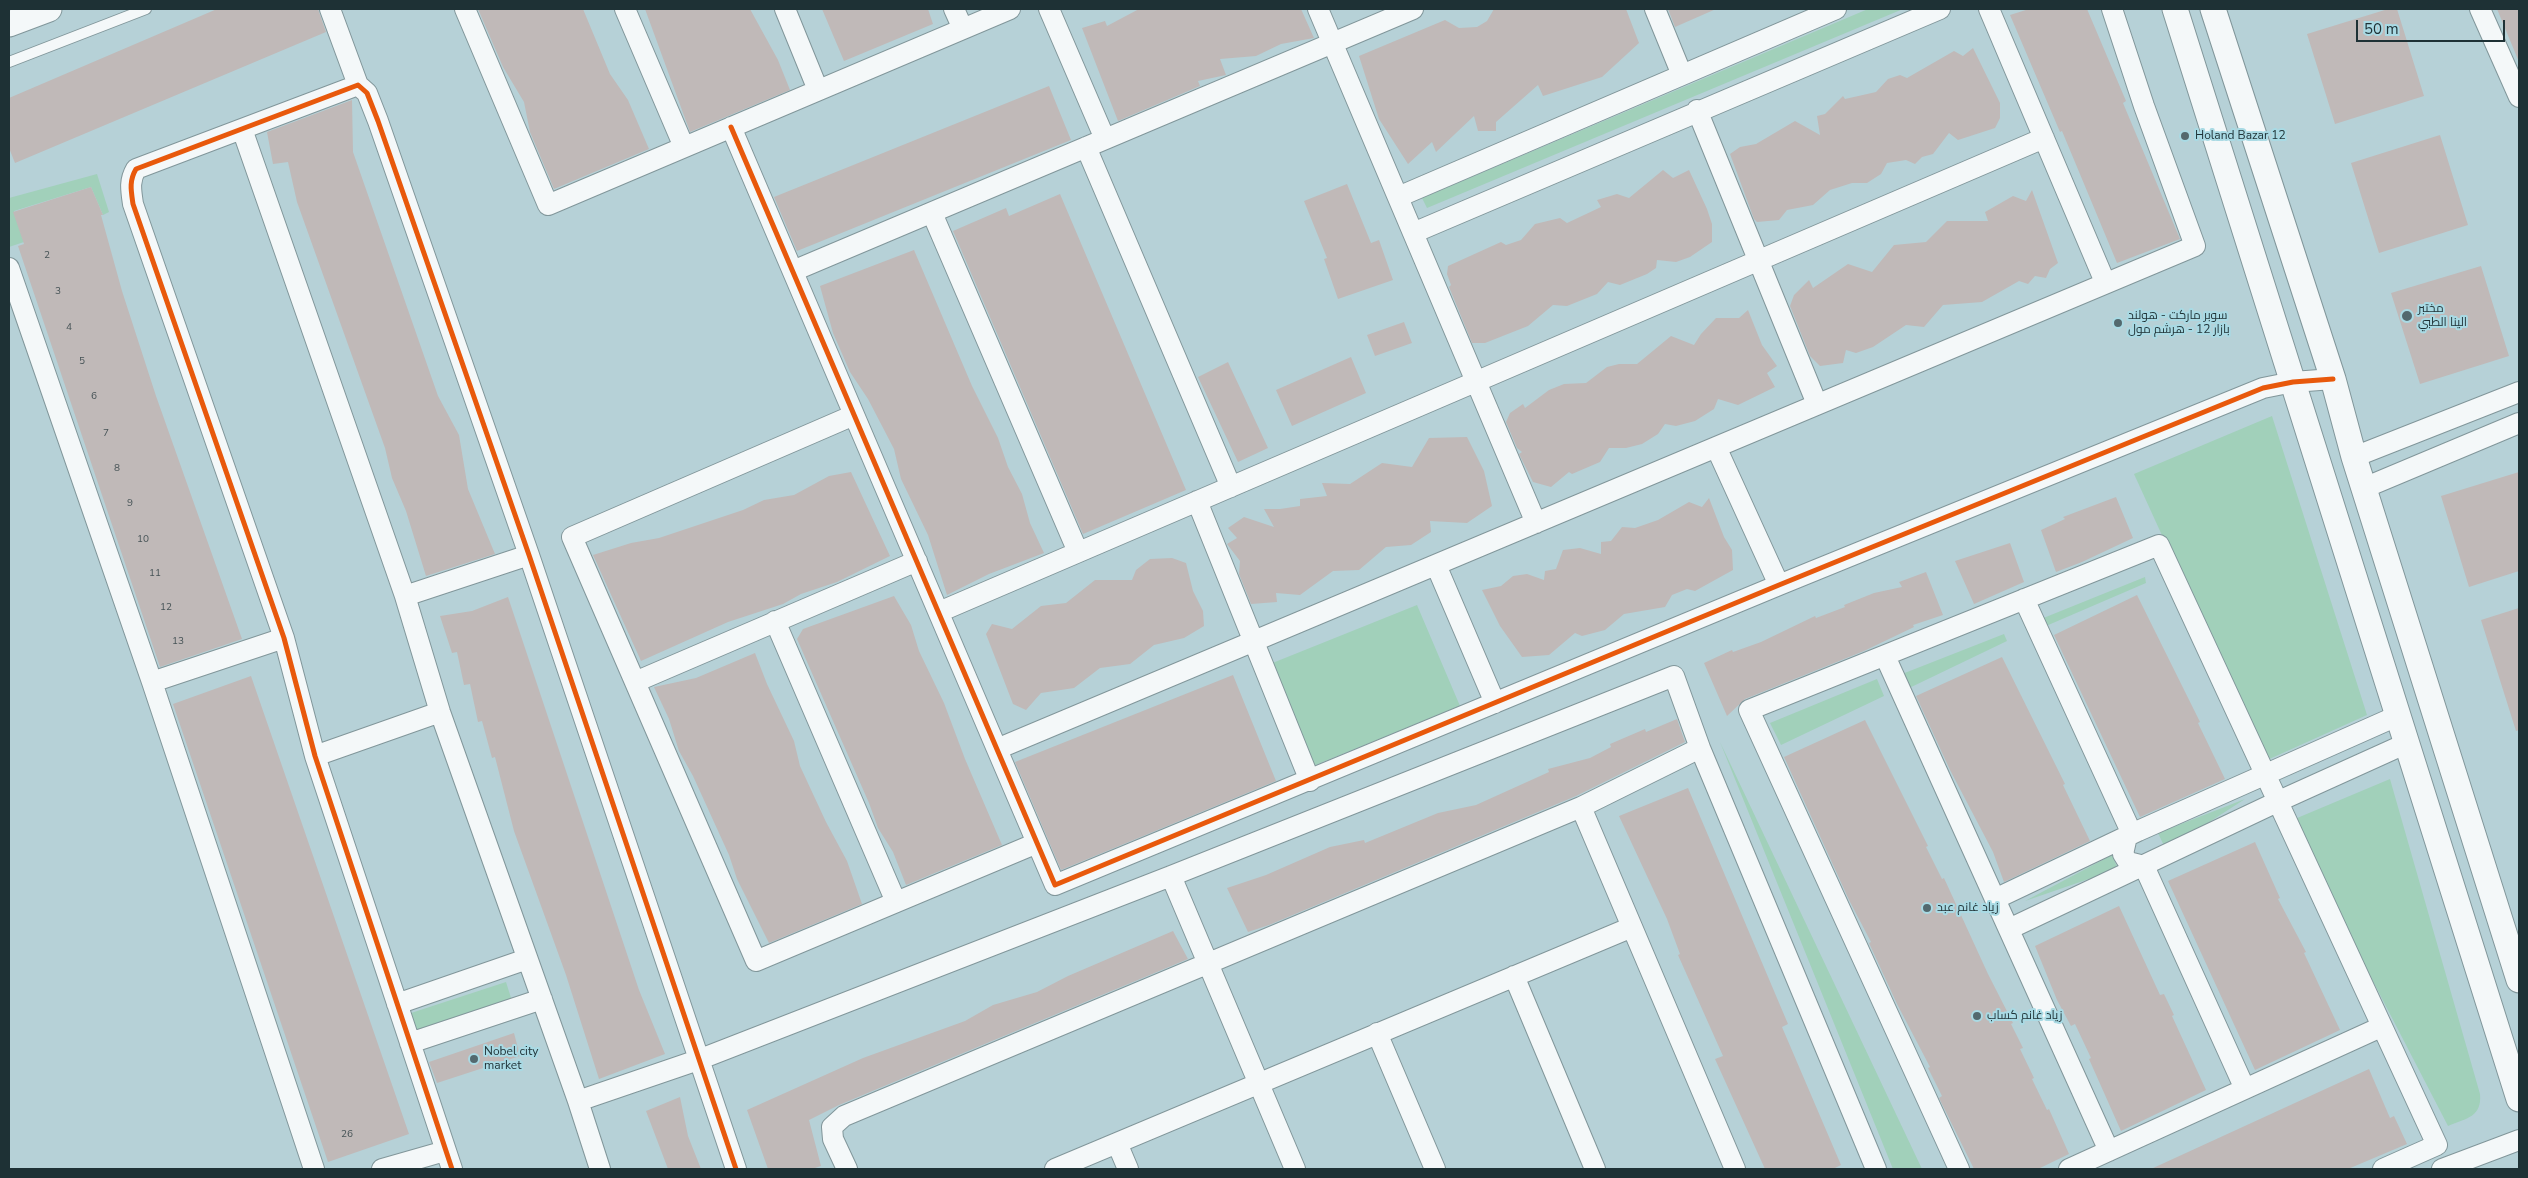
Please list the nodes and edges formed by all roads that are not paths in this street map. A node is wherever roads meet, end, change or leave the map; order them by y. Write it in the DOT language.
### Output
graph roads {
  1 [pos="49,9"];
  2 [pos="146,9"];
  3 [pos="330,9"];
  4 [pos="464,9"];
  5 [pos="625,9"];
  6 [pos="785,9"];
  7 [pos="954,9"];
  8 [pos="1010,9"];
  9 [pos="1049,9"];
  10 [pos="1318,9"];
  11 [pos="1413,9"];
  12 [pos="1655,9"];
  13 [pos="1836,9"];
  14 [pos="1940,9"];
  15 [pos="1989,9"];
  16 [pos="2112,9"];
  17 [pos="2175,9"];
  18 [pos="2213,9"];
  19 [pos="2480,9"];
  20 [pos="9,24"];
  21 [pos="963,29"];
  22 [pos="1332,43"];
  23 [pos="9,62"];
  24 [pos="1682,75"];
  25 [pos="358,85"];
  26 [pos="818,90"];
  27 [pos="2519,97"];
  28 [pos="1697,110"];
  29 [pos="731,127"];
  30 [pos="242,128"];
  31 [pos="2044,138"];
  32 [pos="1105,139"];
  33 [pos="684,147"];
  34 [pos="1086,147"];
  35 [pos="1398,197"];
  36 [pos="932,213"];
  37 [pos="1413,233"];
  38 [pos="1759,260"];
  39 [pos="9,268"];
  40 [pos="793,272"];
  41 [pos="2105,282"];
  42 [pos="2333,379"];
  43 [pos="1476,382"];
  44 [pos="2293,382"];
  45 [pos="2519,392"];
  46 [pos="1817,404"];
  47 [pos="854,414"];
  48 [pos="2519,423"];
  49 [pos="1716,447"];
  50 [pos="2354,457"];
  51 [pos="1230,487"];
  52 [pos="2364,488"];
  53 [pos="1197,501"];
  54 [pos="1536,523"];
  55 [pos="1078,552"];
  56 [pos="529,555"];
  57 [pos="917,561"];
  58 [pos="1436,565"];
  59 [pos="1779,585"];
  60 [pos="405,596"];
  61 [pos="2024,599"];
  62 [pos="938,612"];
  63 [pos="776,621"];
  64 [pos="284,638"];
  65 [pos="1254,641"];
  66 [pos="1885,656"];
  67 [pos="152,682"];
  68 [pos="635,682"];
  69 [pos="1495,703"];
  70 [pos="440,712"];
  71 [pos="2397,716"];
  72 [pos="2406,744"];
  73 [pos="1700,748"];
  74 [pos="997,749"];
  75 [pos="315,756"];
  76 [pos="2266,775"];
  77 [pos="1310,781"];
  78 [pos="2279,801"];
  79 [pos="1581,807"];
  80 [pos="2132,834"];
  81 [pos="1037,843"];
  82 [pos="2148,865"];
  83 [pos="1171,876"];
  84 [pos="1995,899"];
  85 [pos="896,902"];
  86 [pos="1632,927"];
  87 [pos="2009,929"];
  88 [pos="527,960"];
  89 [pos="1209,964"];
  90 [pos="1514,976"];
  91 [pos="2519,980"];
  92 [pos="542,999"];
  93 [pos="397,1004"];
  94 [pos="2381,1027"];
  95 [pos="1377,1033"];
  96 [pos="410,1044"];
  97 [pos="698,1060"];
  98 [pos="1260,1084"];
  99 [pos="2245,1089"];
  100 [pos="2519,1099"];
  101 [pos="578,1101"];
  102 [pos="2519,1140"];
  103 [pos="1117,1143"];
  104 [pos="2109,1151"];
  105 [pos="448,1160"];
  106 [pos="314,1169"];
  107 [pos="382,1169"];
  108 [pos="600,1169"];
  109 [pos="736,1169"];
  110 [pos="847,1169"];
  111 [pos="1055,1169"];
  112 [pos="1128,1169"];
  113 [pos="1295,1169"];
  114 [pos="1435,1169"];
  115 [pos="1595,1169"];
  116 [pos="1733,1169"];
  117 [pos="1876,1169"];
  118 [pos="1958,1169"];
  119 [pos="2069,1169"];
  120 [pos="2384,1169"];
  121 [pos="2442,1169"];
  1 -- 20 [label="street"];
  2 -- 23 [label="lane"];
  3 -- 25 [label="street"];
  4 -- 33 [label="street"];
  5 -- 33 [label="street"];
  6 -- 26 [label="street"];
  7 -- 21 [label="street"];
  8 -- 21 [label="street"];
  9 -- 32 [label="street"];
  10 -- 22 [label="street"];
  11 -- 22 [label="street"];
  12 -- 24 [label="street"];
  13 -- 24 [label="street"];
  14 -- 28 [label="street"];
  15 -- 31 [label="street"];
  16 -- 41 [label="street"];
  17 -- 44 [label="street"];
  18 -- 42 [label="street"];
  19 -- 27 [label="street"];
  21 -- 26 [label="street"];
  22 -- 32 [label="street"];
  22 -- 35 [label="street"];
  24 -- 35 [label="street"];
  25 -- 30 [label="street"];
  25 -- 56 [label="street"];
  26 -- 29 [label="street"];
  28 -- 37 [label="street"];
  28 -- 38 [label="street"];
  29 -- 33 [label="street"];
  29 -- 40 [label="street"];
  30 -- 60 [label="street"];
  30 -- 64 [label="street"];
  31 -- 38 [label="street"];
  31 -- 41 [label="street"];
  32 -- 34 [label="street"];
  34 -- 36 [label="street"];
  34 -- 51 [label="street"];
  35 -- 37 [label="street"];
  36 -- 40 [label="street"];
  36 -- 55 [label="street"];
  37 -- 43 [label="street"];
  38 -- 43 [label="street"];
  38 -- 46 [label="street"];
  39 -- 67 [label="street"];
  40 -- 47 [label="street"];
  41 -- 46 [label="street"];
  42 -- 44 [label="street"];
  42 -- 50 [label="street"];
  43 -- 51 [label="street"];
  43 -- 54 [label="street"];
  44 -- 59 [label="street"];
  44 -- 71 [label="street"];
  45 -- 50 [label="street"];
  46 -- 49 [label="street"];
  47 -- 57 [label="street"];
  47 -- 68 [label="street"];
  48 -- 52 [label="street"];
  49 -- 54 [label="street"];
  49 -- 59 [label="street"];
  50 -- 52 [label="street"];
  51 -- 53 [label="street"];
  52 -- 91 [label="street"];
  53 -- 55 [label="street"];
  53 -- 65 [label="street"];
  54 -- 58 [label="street"];
  55 -- 62 [label="street"];
  56 -- 60 [label="street"];
  56 -- 97 [label="street"];
  57 -- 62 [label="street"];
  57 -- 63 [label="street"];
  58 -- 65 [label="street"];
  58 -- 69 [label="street"];
  59 -- 69 [label="street"];
  60 -- 70 [label="street"];
  61 -- 66 [label="street"];
  61 -- 76 [label="street"];
  61 -- 80 [label="street"];
  62 -- 74 [label="street"];
  63 -- 68 [label="street"];
  63 -- 85 [label="street"];
  64 -- 67 [label="street"];
  64 -- 75 [label="street"];
  65 -- 74 [label="street"];
  65 -- 77 [label="street"];
  66 -- 84 [label="street"];
  66 -- 118 [label="street"];
  67 -- 106 [label="street"];
  68 -- 85 [label="street"];
  69 -- 77 [label="street"];
  70 -- 75 [label="street"];
  70 -- 88 [label="street"];
  71 -- 72 [label="street"];
  71 -- 76 [label="street"];
  72 -- 78 [label="street"];
  72 -- 100 [label="street"];
  73 -- 79 [label="street"];
  73 -- 83 [label="street"];
  73 -- 117 [label="street"];
  74 -- 81 [label="street"];
  75 -- 93 [label="street"];
  76 -- 78 [label="street"];
  76 -- 80 [label="street"];
  77 -- 81 [label="street"];
  78 -- 82 [label="street"];
  78 -- 94 [label="street"];
  79 -- 86 [label="street"];
  79 -- 89 [label="street"];
  80 -- 82 [label="street"];
  80 -- 82 [label="street"];
  80 -- 84 [label="street"];
  81 -- 85 [label="street"];
  82 -- 87 [label="street"];
  82 -- 99 [label="street"];
  83 -- 89 [label="street"];
  83 -- 97 [label="street"];
  84 -- 87 [label="street"];
  86 -- 90 [label="street"];
  86 -- 116 [label="street"];
  87 -- 104 [label="street"];
  88 -- 92 [label="street"];
  88 -- 93 [label="street"];
  89 -- 98 [label="street"];
  89 -- 110 [label="street"];
  90 -- 95 [label="street"];
  90 -- 115 [label="street"];
  92 -- 96 [label="street"];
  92 -- 101 [label="street"];
  93 -- 96 [label="street"];
  94 -- 99 [label="street"];
  94 -- 120 [label="street"];
  95 -- 98 [label="street"];
  95 -- 114 [label="street"];
  96 -- 105 [label="street"];
  97 -- 101 [label="street"];
  97 -- 109 [label="street"];
  98 -- 103 [label="street"];
  98 -- 113 [label="street"];
  99 -- 104 [label="street"];
  101 -- 108 [label="street"];
  102 -- 121 [label="street"];
  103 -- 111 [label="street"];
  103 -- 112 [label="street"];
  104 -- 119 [label="street"];
  105 -- 107 [label="street"];
}
